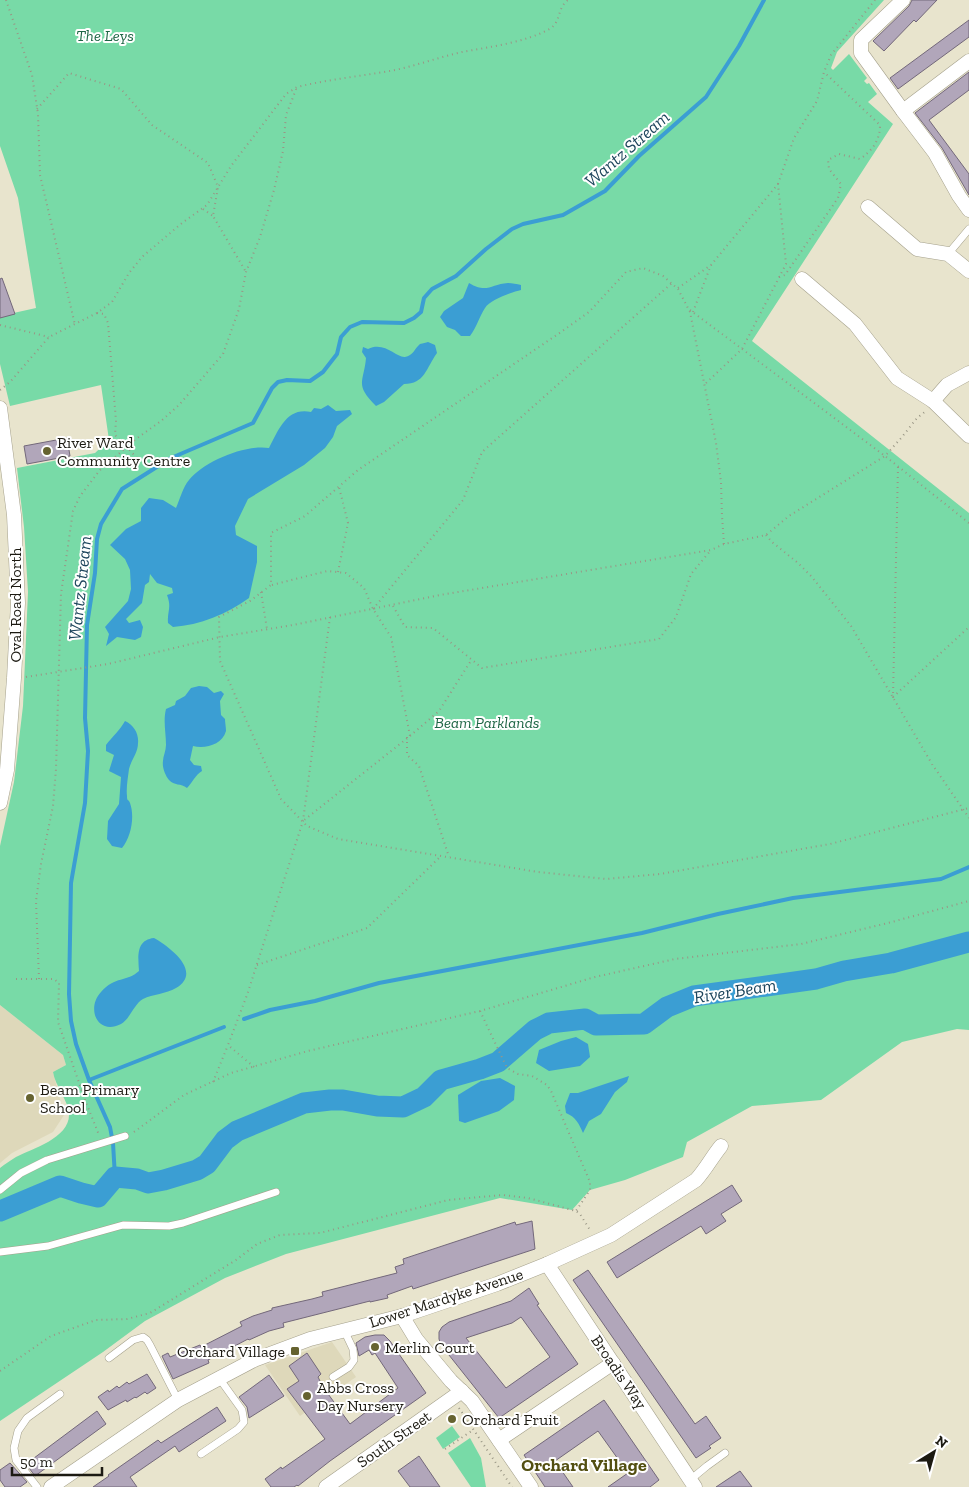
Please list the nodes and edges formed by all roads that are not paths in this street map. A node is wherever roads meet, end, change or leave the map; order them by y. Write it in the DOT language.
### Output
graph roads {
  1 [pos="903,0"];
  2 [pos="969,61"];
  3 [pos="903,111"];
  4 [pos="868,207"];
  5 [pos="969,209"];
  6 [pos="969,229"];
  7 [pos="948,254"];
  8 [pos="969,271"];
  9 [pos="802,279"];
  10 [pos="969,374"];
  11 [pos="933,401"];
  12 [pos="0,408"];
  13 [pos="969,436"];
  14 [pos="6,491"];
  15 [pos="0,803"];
  16 [pos="125,1136"];
  17 [pos="721,1146"];
  18 [pos="0,1190"];
  19 [pos="276,1192"];
  20 [pos="0,1252"];
  21 [pos="546,1264"];
  22 [pos="402,1316"];
  23 [pos="344,1330"];
  24 [pos="109,1358"];
  25 [pos="613,1363"];
  26 [pos="333,1377"];
  27 [pos="219,1378"];
  28 [pos="60,1394"];
  29 [pos="457,1395"];
  30 [pos="178,1400"];
  31 [pos="499,1440"];
  32 [pos="201,1454"];
  33 [pos="725,1454"];
  34 [pos="689,1485"];
  35 [pos="37,1487"];
  36 [pos="51,1487"];
  37 [pos="326,1487"];
  38 [pos="531,1487"];
  1 -- 3 [label="street"];
  2 -- 3 [label="street"];
  3 -- 5 [label="street"];
  4 -- 7 [label="street"];
  6 -- 7 [label="lane"];
  7 -- 8 [label="street"];
  9 -- 11 [label="street"];
  10 -- 11 [label="street"];
  11 -- 13 [label="street"];
  12 -- 14 [label="street, Oval Road North"];
  14 -- 15 [label="street, Oval Road North"];
  16 -- 18 [label="lane"];
  17 -- 21 [label="street, Lower Mardyke Avenue"];
  19 -- 20 [label="lane"];
  21 -- 22 [label="street, Lower Mardyke Avenue"];
  21 -- 25 [label="street, Broadis Way"];
  22 -- 23 [label="street, Lower Mardyke Avenue"];
  22 -- 29 [label="street"];
  23 -- 26 [label="lane"];
  23 -- 27 [label="street, Lower Mardyke Avenue"];
  24 -- 30 [label="lane"];
  25 -- 31 [label="street"];
  25 -- 34 [label="street, Broadis Way"];
  27 -- 30 [label="street, Lower Mardyke Avenue"];
  27 -- 32 [label="lane"];
  28 -- 35 [label="lane"];
  29 -- 31 [label="street"];
  29 -- 37 [label="street, South Street"];
  30 -- 36 [label="street, Lower Mardyke Avenue"];
  31 -- 38 [label="street"];
  33 -- 34 [label="lane"];
}
